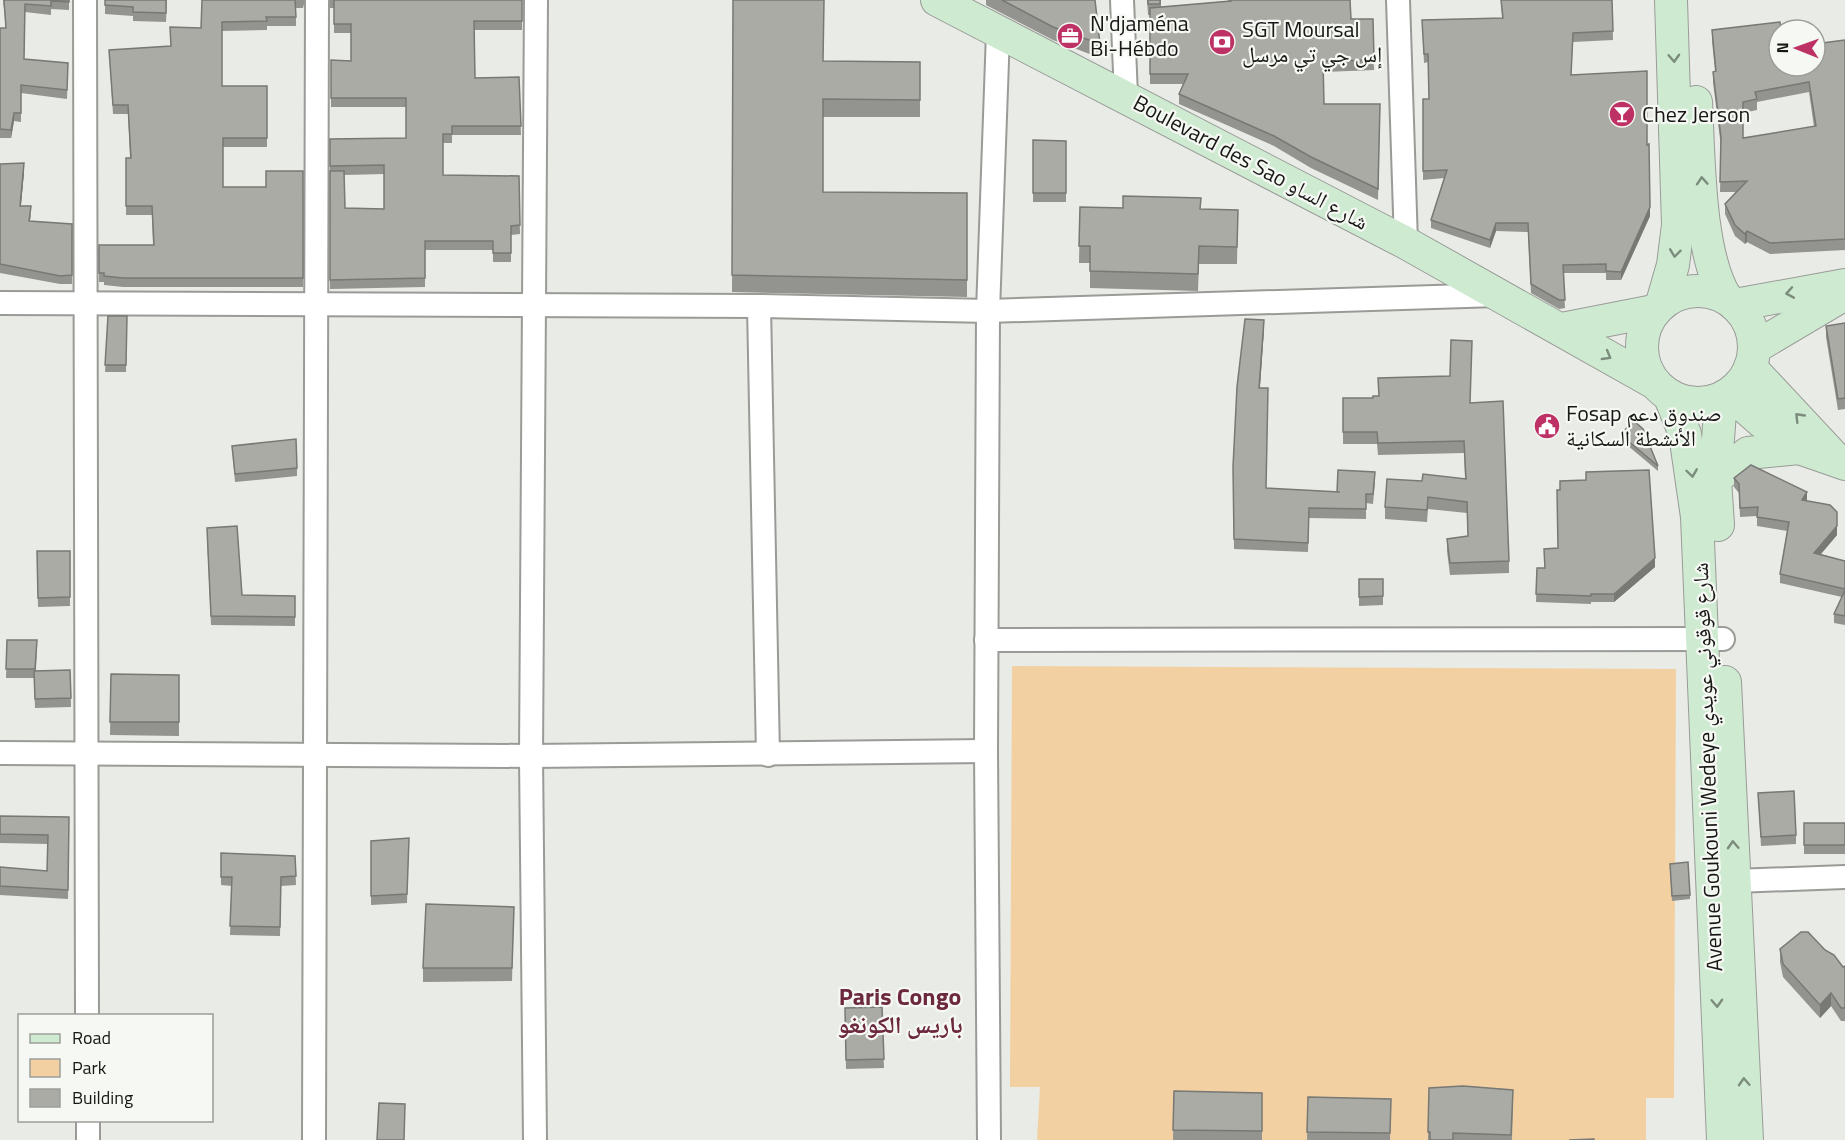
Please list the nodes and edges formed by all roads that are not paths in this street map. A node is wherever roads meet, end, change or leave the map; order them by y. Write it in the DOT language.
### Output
graph roads {
  1 [pos="85,0"];
  2 [pos="317,0"];
  3 [pos="536,0"];
  4 [pos="937,0"];
  5 [pos="1122,0"];
  6 [pos="1398,0"];
  7 [pos="1671,0"];
  8 [pos="1692,0"];
  9 [pos="998,33"];
  10 [pos="1126,96"];
  11 [pos="1406,243"];
  12 [pos="1845,285"];
  13 [pos="1845,294"];
  14 [pos="1502,295"];
  15 [pos="1731,301"];
  16 [pos="0,303"];
  17 [pos="84,304"];
  18 [pos="315,305"];
  19 [pos="536,306"];
  20 [pos="759,306"];
  21 [pos="1658,307"];
  22 [pos="988,311"];
  23 [pos="1562,329"];
  24 [pos="1752,357"];
  25 [pos="1662,390"];
  26 [pos="1725,396"];
  27 [pos="1800,448"];
  28 [pos="1841,462"];
  29 [pos="1715,478"];
  30 [pos="1712,639"];
  31 [pos="986,640"];
  32 [pos="986,751"];
  33 [pos="0,753"];
  34 [pos="316,753"];
  35 [pos="84,754"];
  36 [pos="768,755"];
  37 [pos="531,756"];
  38 [pos="1845,877"];
  39 [pos="1735,881"];
  40 [pos="87,1014"];
  41 [pos="88,1122"];
  42 [pos="88,1140"];
  43 [pos="314,1140"];
  44 [pos="535,1140"];
  45 [pos="989,1140"];
  46 [pos="1723,1140"];
  47 [pos="1747,1140"];
  1 -- 17 [label="street"];
  2 -- 18 [label="street"];
  3 -- 19 [label="street"];
  4 -- 9 [label="street, Boulevard des Sao شارع الساو"];
  5 -- 10 [label="street"];
  6 -- 11 [label="street"];
  7 -- 21 [label="street, one-way"];
  15 -- 8 [label="street, one-way"];
  9 -- 10 [label="street, Boulevard des Sao شارع الساو"];
  9 -- 22 [label="street"];
  10 -- 11 [label="street, Boulevard des Sao شارع الساو"];
  11 -- 14 [label="street, Boulevard des Sao شارع الساو"];
  12 -- 15 [label="street, one-way"];
  13 -- 24 [label="street"];
  14 -- 22 [label="street"];
  14 -- 23 [label="street, Boulevard des Sao شارع الساو"];
  15 -- 21 [label="street"];
  15 -- 24 [label="street"];
  16 -- 17 [label="street"];
  17 -- 18 [label="street"];
  17 -- 35 [label="street"];
  18 -- 19 [label="street"];
  18 -- 34 [label="street"];
  19 -- 20 [label="street"];
  19 -- 37 [label="street"];
  20 -- 22 [label="street"];
  20 -- 36 [label="street"];
  21 -- 23 [label="street"];
  21 -- 25 [label="street"];
  22 -- 31 [label="street"];
  23 -- 25 [label="street, Boulevard des Sao شارع الساو, one-way"];
  24 -- 26 [label="street"];
  28 -- 24 [label="street, one-way"];
  25 -- 26 [label="street"];
  25 -- 30 [label="street, Avenue Goukouni Wedeye شارع قوقوني عويدي, one-way"];
  26 -- 27 [label="street"];
  26 -- 29 [label="street, Avenue Goukouni Wedeye شارع قوقوني عويدي"];
  27 -- 28 [label="street"];
  27 -- 29 [label="street"];
  29 -- 30 [label="street, Avenue Goukouni Wedeye شارع قوقوني عويدي"];
  30 -- 31 [label="street"];
  39 -- 30 [label="street, Avenue Goukouni Wedeye شارع قوقوني عويدي, one-way"];
  30 -- 46 [label="street, Avenue Goukouni Wedeye شارع قوقوني عويدي, one-way"];
  31 -- 32 [label="street"];
  32 -- 36 [label="street"];
  32 -- 45 [label="street"];
  33 -- 35 [label="street"];
  34 -- 35 [label="street"];
  34 -- 37 [label="street"];
  34 -- 43 [label="street"];
  35 -- 40 [label="street"];
  36 -- 37 [label="street"];
  37 -- 44 [label="street"];
  38 -- 39 [label="street"];
  47 -- 39 [label="street, Avenue Goukouni Wedeye شارع قوقوني عويدي, one-way"];
  41 -- 42 [label="street"];
}
